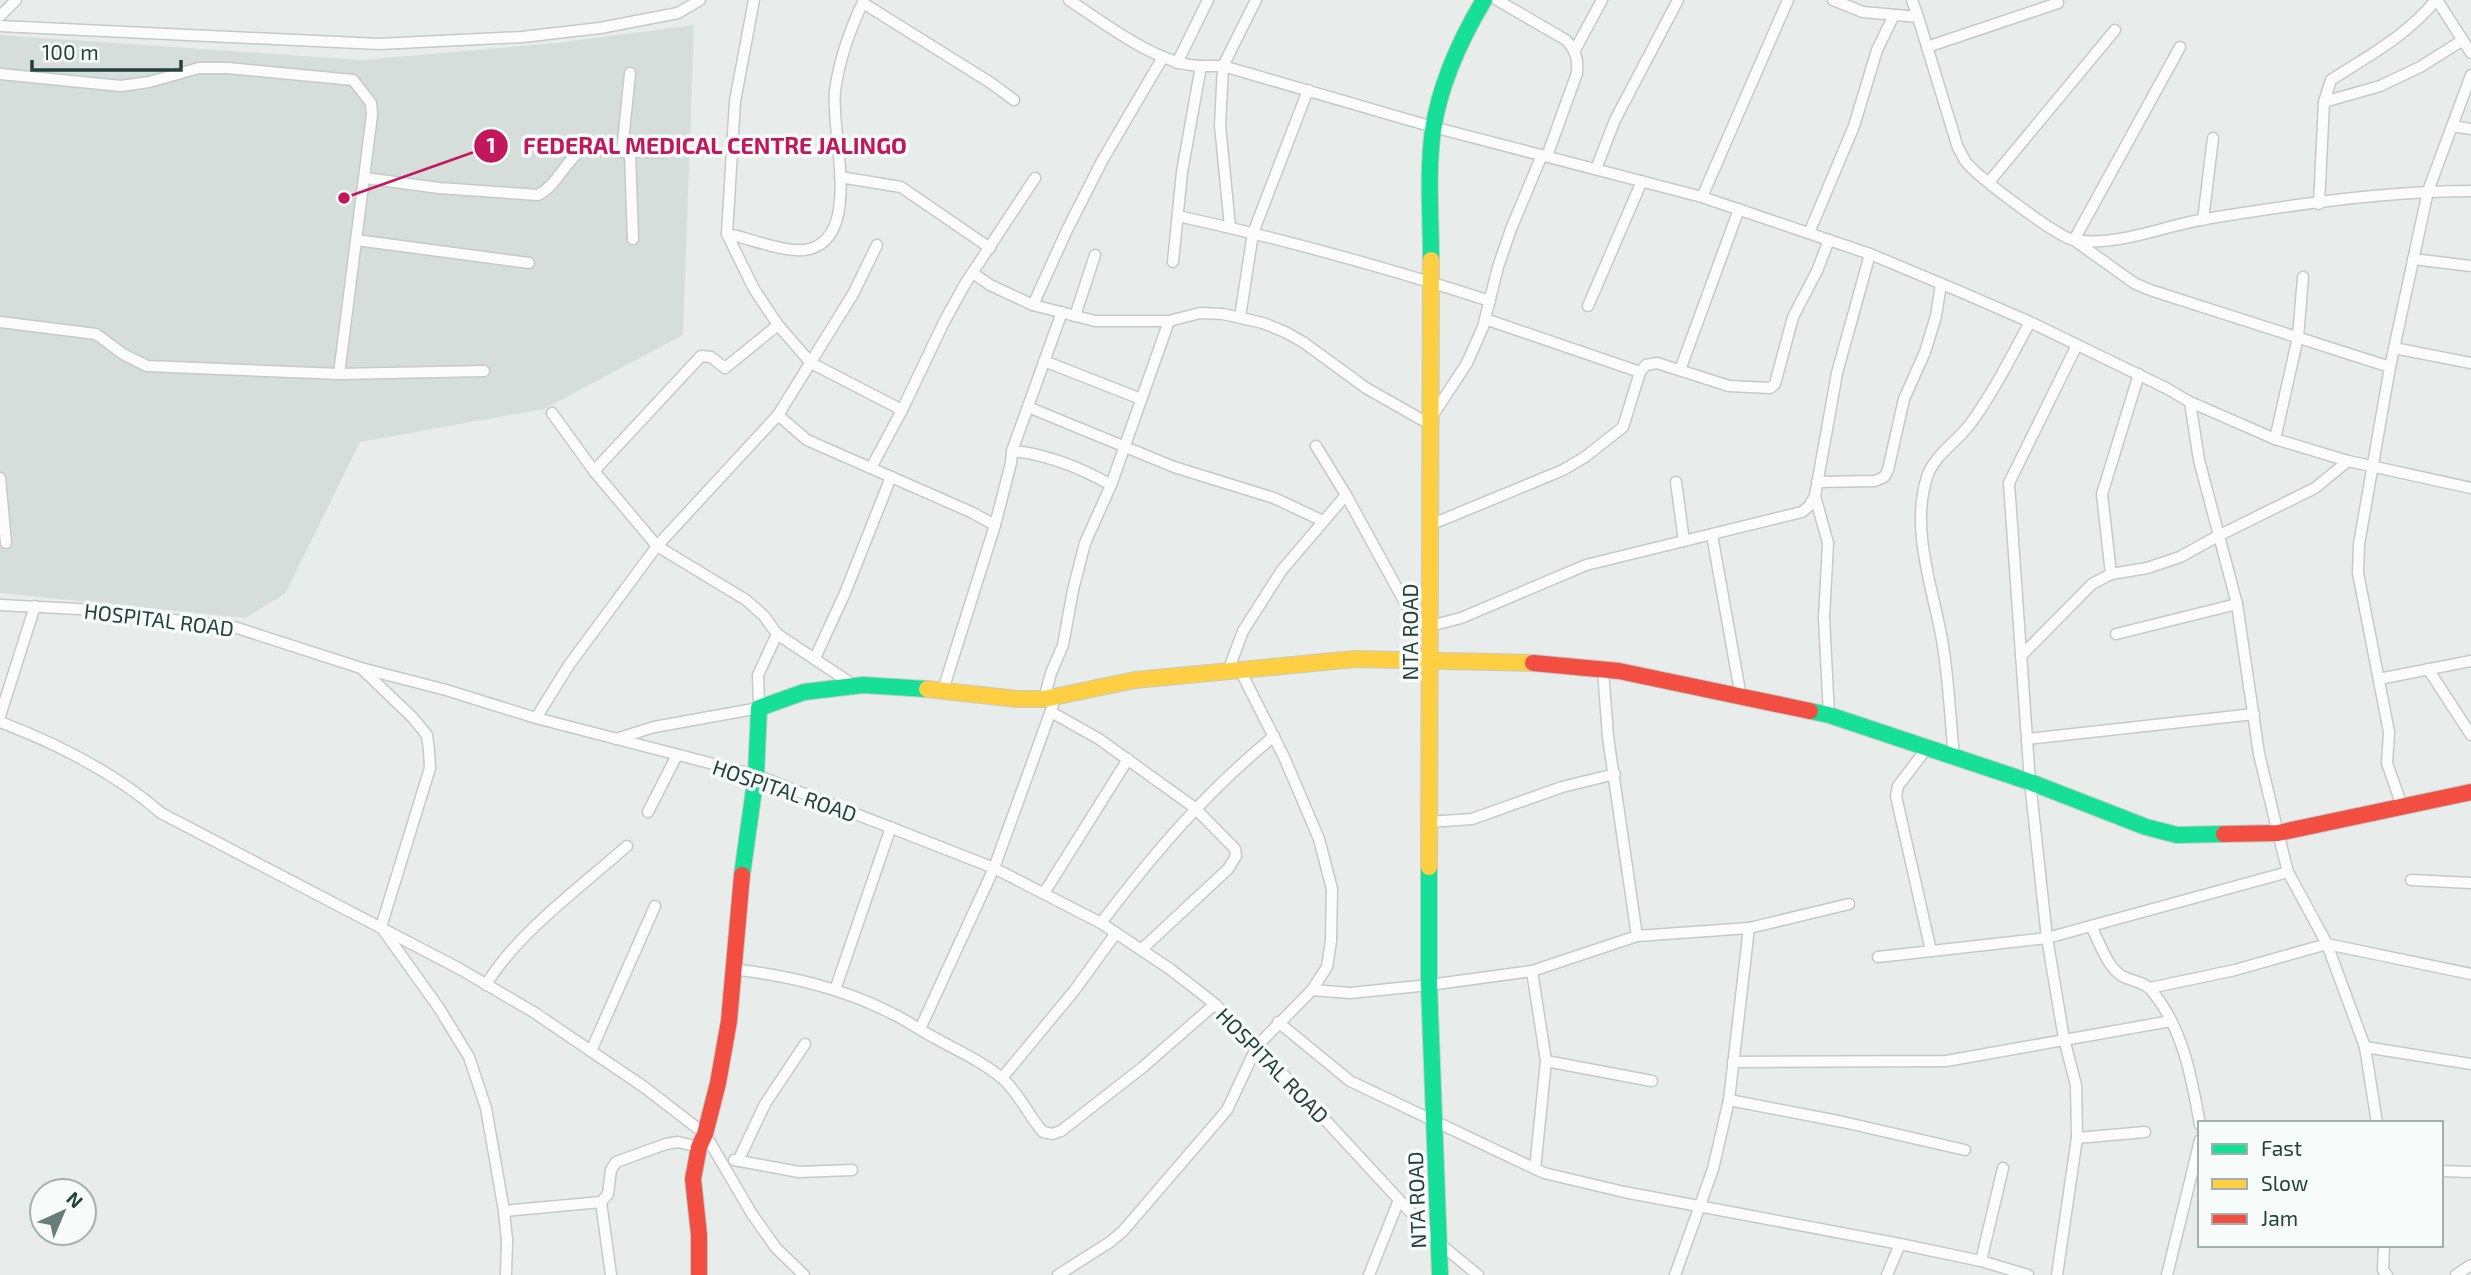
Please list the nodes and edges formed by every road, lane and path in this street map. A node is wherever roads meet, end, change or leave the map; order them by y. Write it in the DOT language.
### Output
graph roads {
  1 [pos="16,0"];
  2 [pos="700,0"];
  3 [pos="740,0"];
  4 [pos="1069,0"];
  5 [pos="1208,0"];
  6 [pos="1256,0"];
  7 [pos="1484,0"];
  8 [pos="1497,0"];
  9 [pos="1602,0"];
  10 [pos="1678,0"];
  11 [pos="1788,0"];
  12 [pos="1833,0"];
  13 [pos="1912,0"];
  14 [pos="2437,0"];
  15 [pos="863,2"];
  16 [pos="2058,2"];
  17 [pos="753,3"];
  18 [pos="1087,5"];
  19 [pos="1894,15"];
  20 [pos="0,16"];
  21 [pos="1918,17"];
  22 [pos="0,26"];
  23 [pos="2115,30"];
  24 [pos="2463,40"];
  25 [pos="1927,47"];
  26 [pos="2180,47"];
  27 [pos="1575,50"];
  28 [pos="2471,53"];
  29 [pos="1163,57"];
  30 [pos="1177,63"];
  31 [pos="1201,66"];
  32 [pos="1223,66"];
  33 [pos="630,73"];
  34 [pos="0,74"];
  35 [pos="2471,75"];
  36 [pos="1308,90"];
  37 [pos="1013,100"];
  38 [pos="2324,102"];
  39 [pos="2452,126"];
  40 [pos="1433,127"];
  41 [pos="2471,130"];
  42 [pos="2213,138"];
  43 [pos="666,152"];
  44 [pos="626,153"];
  45 [pos="1544,155"];
  46 [pos="1596,169"];
  47 [pos="841,177"];
  48 [pos="365,178"];
  49 [pos="1035,178"];
  50 [pos="1642,181"];
  51 [pos="1989,182"];
  52 [pos="2428,191"];
  53 [pos="2471,191"];
  54 [pos="1702,197"];
  55 [pos="2319,204"];
  56 [pos="1739,209"];
  57 [pos="1178,216"];
  58 [pos="2203,220"];
  59 [pos="1230,227"];
  60 [pos="1253,233"];
  61 [pos="1809,233"];
  62 [pos="727,234"];
  63 [pos="633,239"];
  64 [pos="356,240"];
  65 [pos="1829,240"];
  66 [pos="2074,240"];
  67 [pos="877,246"];
  68 [pos="990,248"];
  69 [pos="1870,254"];
  70 [pos="1095,255"];
  71 [pos="2413,259"];
  72 [pos="1173,261"];
  73 [pos="528,262"];
  74 [pos="2471,266"];
  75 [pos="972,273"];
  76 [pos="2303,277"];
  77 [pos="1430,282"];
  78 [pos="1941,284"];
  79 [pos="1490,301"];
  80 [pos="1033,305"];
  81 [pos="1588,306"];
  82 [pos="1062,312"];
  83 [pos="1075,316"];
  84 [pos="1240,317"];
  85 [pos="1485,319"];
  86 [pos="1169,321"];
  87 [pos="0,322"];
  88 [pos="2030,322"];
  89 [pos="778,325"];
  90 [pos="2298,337"];
  91 [pos="2077,345"];
  92 [pos="2394,348"];
  93 [pos="1044,361"];
  94 [pos="811,363"];
  95 [pos="2471,363"];
  96 [pos="2390,367"];
  97 [pos="1680,370"];
  98 [pos="484,371"];
  99 [pos="1640,372"];
  100 [pos="339,374"];
  101 [pos="2139,374"];
  102 [pos="1141,399"];
  103 [pos="2190,402"];
  104 [pos="1028,407"];
  105 [pos="902,410"];
  106 [pos="552,413"];
  107 [pos="778,415"];
  108 [pos="1431,421"];
  109 [pos="2275,439"];
  110 [pos="1316,446"];
  111 [pos="1124,448"];
  112 [pos="1012,452"];
  113 [pos="2347,461"];
  114 [pos="2372,466"];
  115 [pos="871,468"];
  116 [pos="594,471"];
  117 [pos="891,477"];
  118 [pos="0,478"];
  119 [pos="1676,482"];
  120 [pos="1817,482"];
  121 [pos="1111,485"];
  122 [pos="2471,488"];
  123 [pos="1346,495"];
  124 [pos="1815,496"];
  125 [pos="1323,521"];
  126 [pos="995,525"];
  127 [pos="1430,525"];
  128 [pos="1712,534"];
  129 [pos="2218,536"];
  130 [pos="1684,541"];
  131 [pos="6,543"];
  132 [pos="657,546"];
  133 [pos="2111,574"];
  134 [pos="2237,604"];
  135 [pos="0,606"];
  136 [pos="35,606"];
  137 [pos="1430,626"];
  138 [pos="777,634"];
  139 [pos="2116,634"];
  140 [pos="2021,656"];
  141 [pos="815,658"];
  142 [pos="1431,660"];
  143 [pos="2471,661"];
  144 [pos="361,668"];
  145 [pos="2428,669"];
  146 [pos="1234,670"];
  147 [pos="1603,670"];
  148 [pos="2379,679"];
  149 [pos="855,686"];
  150 [pos="943,690"];
  151 [pos="1741,697"];
  152 [pos="1051,702"];
  153 [pos="759,708"];
  154 [pos="2254,714"];
  155 [pos="1829,715"];
  156 [pos="0,716"];
  157 [pos="536,718"];
  158 [pos="0,722"];
  159 [pos="2471,735"];
  160 [pos="1274,736"];
  161 [pos="616,739"];
  162 [pos="2027,739"];
  163 [pos="1927,748"];
  164 [pos="677,755"];
  165 [pos="1954,757"];
  166 [pos="1128,760"];
  167 [pos="1615,774"];
  168 [pos="757,775"];
  169 [pos="2030,782"];
  170 [pos="2471,792"];
  171 [pos="2402,806"];
  172 [pos="1195,808"];
  173 [pos="648,812"];
  174 [pos="1429,822"];
  175 [pos="891,827"];
  176 [pos="2278,833"];
  177 [pos="627,846"];
  178 [pos="994,868"];
  179 [pos="2288,872"];
  180 [pos="2411,880"];
  181 [pos="2471,883"];
  182 [pos="1044,893"];
  183 [pos="1849,904"];
  184 [pos="655,906"];
  185 [pos="1101,923"];
  186 [pos="2091,926"];
  187 [pos="381,927"];
  188 [pos="1749,928"];
  189 [pos="1116,933"];
  190 [pos="1637,936"];
  191 [pos="2048,938"];
  192 [pos="2327,944"];
  193 [pos="1141,950"];
  194 [pos="1931,951"];
  195 [pos="1878,957"];
  196 [pos="733,969"];
  197 [pos="1532,971"];
  198 [pos="2471,974"];
  199 [pos="486,985"];
  200 [pos="1429,985"];
  201 [pos="2150,988"];
  202 [pos="835,990"];
  203 [pos="1312,990"];
  204 [pos="1214,1004"];
  205 [pos="2171,1021"];
  206 [pos="1278,1022"];
  207 [pos="920,1030"];
  208 [pos="2064,1039"];
  209 [pos="805,1044"];
  210 [pos="1258,1046"];
  211 [pos="2365,1047"];
  212 [pos="591,1051"];
  213 [pos="1546,1061"];
  214 [pos="1733,1062"];
  215 [pos="2471,1064"];
  216 [pos="1002,1078"];
  217 [pos="1652,1081"];
  218 [pos="1729,1100"];
  219 [pos="1434,1119"];
  220 [pos="2199,1121"];
  221 [pos="2377,1121"];
  222 [pos="2145,1132"];
  223 [pos="2077,1138"];
  224 [pos="702,1140"];
  225 [pos="2198,1148"];
  226 [pos="1965,1150"];
  227 [pos="721,1158"];
  228 [pos="738,1161"];
  229 [pos="2003,1168"];
  230 [pos="1535,1169"];
  231 [pos="852,1170"];
  232 [pos="2443,1171"];
  233 [pos="2471,1172"];
  234 [pos="1399,1200"];
  235 [pos="601,1202"];
  236 [pos="1700,1207"];
  237 [pos="504,1211"];
  238 [pos="1438,1243"];
  239 [pos="1900,1244"];
  240 [pos="2384,1247"];
  241 [pos="1981,1261"];
  242 [pos="2471,1265"];
  243 [pos="506,1275"];
  244 [pos="611,1275"];
  245 [pos="699,1275"];
  246 [pos="804,1275"];
  247 [pos="1058,1275"];
  248 [pos="1369,1275"];
  249 [pos="1440,1275"];
  250 [pos="1478,1275"];
  251 [pos="1675,1275"];
  252 [pos="1887,1275"];
  253 [pos="2028,1275"];
  254 [pos="2057,1275"];
  255 [pos="2166,1275"];
  256 [pos="2387,1275"];
  257 [pos="2456,1275"];
  1 -- 20 [label="street"];
  2 -- 22 [label="street"];
  3 -- 17 [label="street"];
  4 -- 18 [label="street"];
  5 -- 30 [label="street"];
  6 -- 32 [label="street"];
  7 -- 40 [label="street, NTA ROAD"];
  8 -- 27 [label="street"];
  9 -- 27 [label="street"];
  10 -- 46 [label="street"];
  11 -- 54 [label="street"];
  12 -- 19 [label="street"];
  13 -- 21 [label="street"];
  14 -- 24 [label="street"];
  14 -- 38 [label="street"];
  15 -- 37 [label="street"];
  15 -- 47 [label="street"];
  16 -- 25 [label="street"];
  17 -- 62 [label="street"];
  18 -- 29 [label="street"];
  19 -- 21 [label="street"];
  19 -- 61 [label="street"];
  21 -- 25 [label="street"];
  23 -- 51 [label="street"];
  24 -- 28 [label="street"];
  24 -- 38 [label="street"];
  25 -- 51 [label="street"];
  26 -- 66 [label="street"];
  27 -- 45 [label="street"];
  29 -- 30 [label="street"];
  29 -- 80 [label="street"];
  30 -- 31 [label="street"];
  31 -- 32 [label="street"];
  31 -- 57 [label="street"];
  32 -- 36 [label="street"];
  32 -- 59 [label="street"];
  33 -- 44 [label="street"];
  34 -- 48 [label="street"];
  35 -- 39 [label="street"];
  36 -- 40 [label="street"];
  36 -- 60 [label="street"];
  38 -- 55 [label="street"];
  39 -- 41 [label="street"];
  39 -- 52 [label="street"];
  40 -- 45 [label="street"];
  40 -- 77 [label="street, NTA ROAD"];
  42 -- 58 [label="street"];
  43 -- 44 [label="street"];
  44 -- 48 [label="street"];
  44 -- 63 [label="street"];
  45 -- 46 [label="street"];
  45 -- 79 [label="street"];
  46 -- 50 [label="street"];
  47 -- 62 [label="street"];
  47 -- 68 [label="street"];
  48 -- 64 [label="street"];
  49 -- 68 [label="street"];
  50 -- 54 [label="street"];
  50 -- 81 [label="street"];
  51 -- 66 [label="street"];
  52 -- 53 [label="street"];
  52 -- 55 [label="street"];
  52 -- 71 [label="street"];
  54 -- 56 [label="street"];
  55 -- 58 [label="street"];
  56 -- 61 [label="street"];
  56 -- 97 [label="street"];
  57 -- 59 [label="street"];
  57 -- 72 [label="street"];
  58 -- 66 [label="street"];
  59 -- 60 [label="street"];
  60 -- 77 [label="street"];
  60 -- 84 [label="street"];
  61 -- 65 [label="street"];
  62 -- 89 [label="street"];
  64 -- 73 [label="street"];
  64 -- 100 [label="street"];
  65 -- 69 [label="street"];
  65 -- 97 [label="street"];
  66 -- 90 [label="street"];
  67 -- 94 [label="street"];
  68 -- 75 [label="street"];
  69 -- 78 [label="street"];
  69 -- 120 [label="street"];
  70 -- 83 [label="street"];
  71 -- 74 [label="street"];
  71 -- 92 [label="street"];
  75 -- 80 [label="street"];
  75 -- 105 [label="street"];
  76 -- 90 [label="street"];
  77 -- 79 [label="street"];
  77 -- 108 [label="street, NTA ROAD"];
  78 -- 88 [label="street"];
  78 -- 120 [label="street"];
  79 -- 85 [label="street"];
  80 -- 82 [label="street"];
  82 -- 83 [label="street"];
  82 -- 93 [label="street"];
  83 -- 86 [label="street"];
  84 -- 86 [label="street"];
  84 -- 108 [label="street"];
  85 -- 99 [label="street"];
  85 -- 108 [label="street"];
  86 -- 102 [label="street"];
  87 -- 100 [label="street"];
  88 -- 91 [label="street"];
  88 -- 165 [label="street"];
  89 -- 94 [label="street"];
  89 -- 116 [label="street"];
  90 -- 96 [label="street"];
  90 -- 109 [label="street"];
  91 -- 101 [label="street"];
  91 -- 140 [label="street"];
  92 -- 95 [label="street"];
  92 -- 96 [label="street"];
  93 -- 102 [label="street"];
  93 -- 104 [label="street"];
  94 -- 105 [label="street"];
  94 -- 107 [label="street"];
  96 -- 114 [label="street"];
  97 -- 99 [label="street"];
  98 -- 100 [label="street"];
  99 -- 127 [label="street"];
  101 -- 103 [label="street"];
  101 -- 133 [label="street"];
  102 -- 111 [label="street"];
  103 -- 109 [label="street"];
  103 -- 129 [label="street"];
  104 -- 111 [label="street"];
  104 -- 112 [label="street"];
  105 -- 115 [label="street"];
  106 -- 116 [label="street"];
  107 -- 115 [label="street"];
  107 -- 132 [label="street"];
  108 -- 127 [label="street, NTA ROAD"];
  109 -- 113 [label="street"];
  110 -- 123 [label="street"];
  111 -- 121 [label="street"];
  111 -- 125 [label="street"];
  112 -- 121 [label="street"];
  112 -- 126 [label="street"];
  113 -- 114 [label="street"];
  113 -- 129 [label="street"];
  114 -- 122 [label="street"];
  114 -- 148 [label="street"];
  115 -- 117 [label="street"];
  116 -- 132 [label="street"];
  117 -- 126 [label="street"];
  117 -- 141 [label="street"];
  118 -- 131 [label="street"];
  119 -- 130 [label="street"];
  120 -- 124 [label="street"];
  121 -- 152 [label="street"];
  123 -- 125 [label="street"];
  123 -- 137 [label="street"];
  124 -- 128 [label="street"];
  124 -- 155 [label="street"];
  125 -- 146 [label="street"];
  126 -- 150 [label="street"];
  127 -- 137 [label="street, NTA ROAD"];
  128 -- 130 [label="street"];
  128 -- 151 [label="street"];
  129 -- 133 [label="street"];
  129 -- 134 [label="street"];
  130 -- 137 [label="street"];
  132 -- 138 [label="street"];
  132 -- 157 [label="street"];
  133 -- 140 [label="street"];
  134 -- 139 [label="street"];
  134 -- 154 [label="street"];
  135 -- 136 [label="street, HOSPITAL ROAD"];
  136 -- 144 [label="street, HOSPITAL ROAD"];
  136 -- 156 [label="street"];
  137 -- 142 [label="street, NTA ROAD"];
  138 -- 141 [label="street"];
  138 -- 153 [label="street"];
  140 -- 162 [label="street"];
  141 -- 149 [label="street"];
  142 -- 146 [label="street"];
  142 -- 147 [label="street"];
  142 -- 174 [label="street, NTA ROAD"];
  143 -- 145 [label="street"];
  144 -- 157 [label="street, HOSPITAL ROAD"];
  144 -- 187 [label="street"];
  145 -- 148 [label="street"];
  145 -- 159 [label="street"];
  146 -- 152 [label="street"];
  146 -- 160 [label="street"];
  147 -- 151 [label="street"];
  147 -- 167 [label="street"];
  148 -- 171 [label="street"];
  149 -- 150 [label="street"];
  149 -- 153 [label="street"];
  150 -- 152 [label="street"];
  151 -- 155 [label="street"];
  152 -- 166 [label="street"];
  152 -- 178 [label="street"];
  153 -- 161 [label="street"];
  153 -- 168 [label="street"];
  154 -- 162 [label="street"];
  154 -- 176 [label="street"];
  155 -- 163 [label="street"];
  157 -- 161 [label="street, HOSPITAL ROAD"];
  158 -- 187 [label="street"];
  160 -- 172 [label="street"];
  160 -- 203 [label="street"];
  161 -- 164 [label="street, HOSPITAL ROAD"];
  162 -- 169 [label="street"];
  163 -- 165 [label="street"];
  163 -- 194 [label="street"];
  164 -- 168 [label="street, HOSPITAL ROAD"];
  164 -- 173 [label="street"];
  165 -- 169 [label="street"];
  166 -- 172 [label="street"];
  166 -- 182 [label="street"];
  167 -- 174 [label="street"];
  167 -- 190 [label="street"];
  168 -- 175 [label="street, HOSPITAL ROAD"];
  168 -- 196 [label="street"];
  169 -- 176 [label="street"];
  169 -- 191 [label="street"];
  170 -- 171 [label="street"];
  171 -- 176 [label="street"];
  172 -- 185 [label="street"];
  172 -- 193 [label="street"];
  174 -- 200 [label="street, NTA ROAD"];
  175 -- 178 [label="street, HOSPITAL ROAD"];
  175 -- 202 [label="street"];
  176 -- 179 [label="street"];
  177 -- 199 [label="street"];
  178 -- 182 [label="street, HOSPITAL ROAD"];
  178 -- 207 [label="street"];
  179 -- 186 [label="street"];
  179 -- 192 [label="street"];
  180 -- 181 [label="street"];
  182 -- 185 [label="street, HOSPITAL ROAD"];
  183 -- 188 [label="street"];
  184 -- 212 [label="street"];
  185 -- 189 [label="street, HOSPITAL ROAD"];
  186 -- 191 [label="street"];
  186 -- 201 [label="street"];
  187 -- 199 [label="street"];
  187 -- 237 [label="street"];
  188 -- 190 [label="street"];
  188 -- 214 [label="street"];
  189 -- 193 [label="street, HOSPITAL ROAD"];
  189 -- 216 [label="street"];
  190 -- 197 [label="street"];
  191 -- 194 [label="street"];
  191 -- 208 [label="street"];
  192 -- 198 [label="street"];
  192 -- 201 [label="street"];
  192 -- 211 [label="street"];
  193 -- 204 [label="street, HOSPITAL ROAD"];
  194 -- 195 [label="street"];
  196 -- 202 [label="street"];
  196 -- 224 [label="street"];
  197 -- 200 [label="street"];
  197 -- 213 [label="street"];
  199 -- 212 [label="street"];
  200 -- 203 [label="street"];
  200 -- 219 [label="street, NTA ROAD"];
  201 -- 205 [label="street"];
  202 -- 207 [label="street"];
  203 -- 206 [label="street"];
  204 -- 210 [label="street, HOSPITAL ROAD"];
  204 -- 216 [label="street"];
  205 -- 208 [label="street"];
  205 -- 220 [label="street"];
  206 -- 210 [label="street"];
  206 -- 219 [label="street"];
  207 -- 216 [label="street"];
  208 -- 214 [label="street"];
  208 -- 223 [label="street"];
  209 -- 228 [label="street"];
  210 -- 234 [label="street, HOSPITAL ROAD"];
  210 -- 247 [label="street"];
  211 -- 215 [label="street"];
  211 -- 221 [label="street"];
  212 -- 224 [label="street"];
  213 -- 217 [label="street"];
  213 -- 230 [label="street"];
  214 -- 218 [label="street"];
  218 -- 226 [label="street"];
  218 -- 236 [label="street"];
  219 -- 230 [label="street"];
  219 -- 238 [label="street, NTA ROAD"];
  222 -- 223 [label="street"];
  223 -- 254 [label="street"];
  224 -- 227 [label="street"];
  224 -- 235 [label="street"];
  224 -- 245 [label="street"];
  225 -- 255 [label="street"];
  227 -- 228 [label="street"];
  227 -- 246 [label="street"];
  228 -- 231 [label="street"];
  229 -- 241 [label="street"];
  230 -- 236 [label="street"];
  232 -- 233 [label="street"];
  234 -- 238 [label="street, HOSPITAL ROAD"];
  234 -- 248 [label="street"];
  235 -- 237 [label="street"];
  235 -- 244 [label="street"];
  236 -- 239 [label="street"];
  236 -- 251 [label="street"];
  237 -- 243 [label="street"];
  238 -- 249 [label="street, NTA ROAD"];
  238 -- 250 [label="street, HOSPITAL ROAD"];
  239 -- 241 [label="street"];
  239 -- 252 [label="street"];
  240 -- 256 [label="street"];
  241 -- 253 [label="street"];
  242 -- 257 [label="street"];
}
